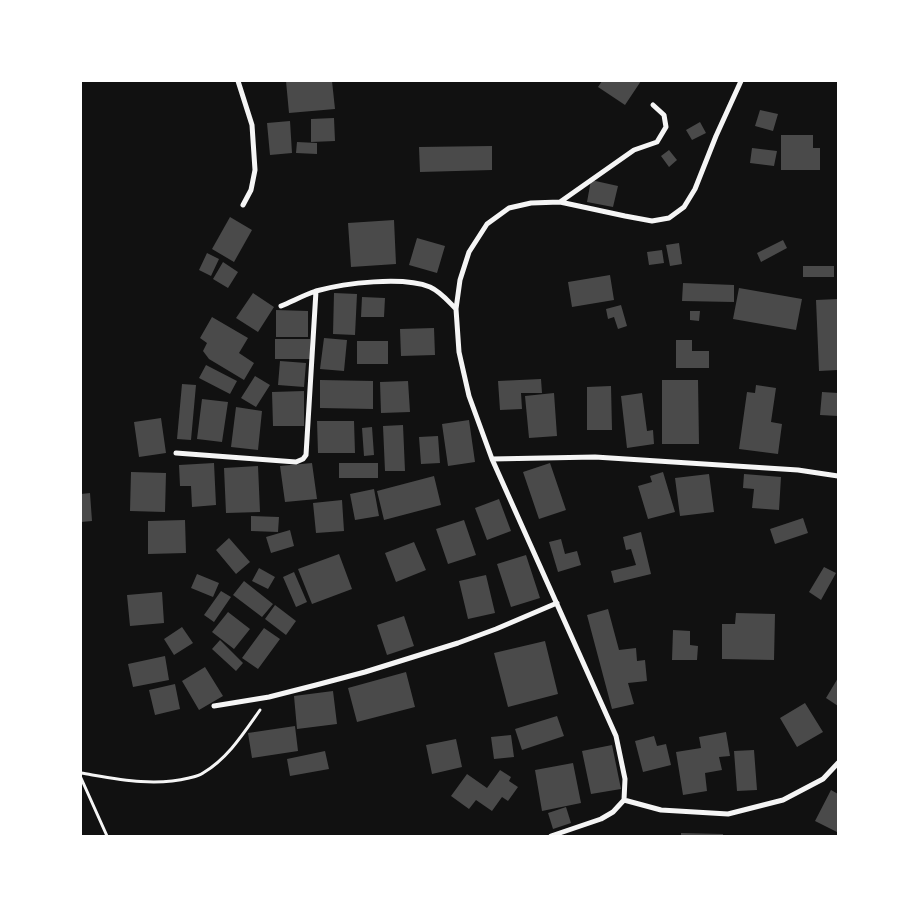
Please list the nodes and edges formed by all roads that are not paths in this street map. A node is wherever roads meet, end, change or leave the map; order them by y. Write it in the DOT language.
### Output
graph roads {
  1 [pos="238,81"];
  2 [pos="741,81"];
  3 [pos="653,106"];
  4 [pos="560,202"];
  5 [pos="243,205"];
  6 [pos="316,291"];
  7 [pos="281,306"];
  8 [pos="456,309"];
  9 [pos="176,453"];
  10 [pos="492,459"];
  11 [pos="838,476"];
  12 [pos="558,603"];
  13 [pos="214,706"];
  14 [pos="838,763"];
  15 [pos="624,800"];
  16 [pos="551,836"];
  1 -- 5 [label="street"];
  2 -- 4 [label="street"];
  3 -- 4 [label="street"];
  4 -- 8 [label="street"];
  6 -- 7 [label="street"];
  6 -- 8 [label="street"];
  6 -- 9 [label="street"];
  8 -- 10 [label="street"];
  10 -- 11 [label="street"];
  10 -- 12 [label="street"];
  12 -- 13 [label="street"];
  12 -- 15 [label="street"];
  14 -- 15 [label="street"];
  15 -- 16 [label="street"];
}
